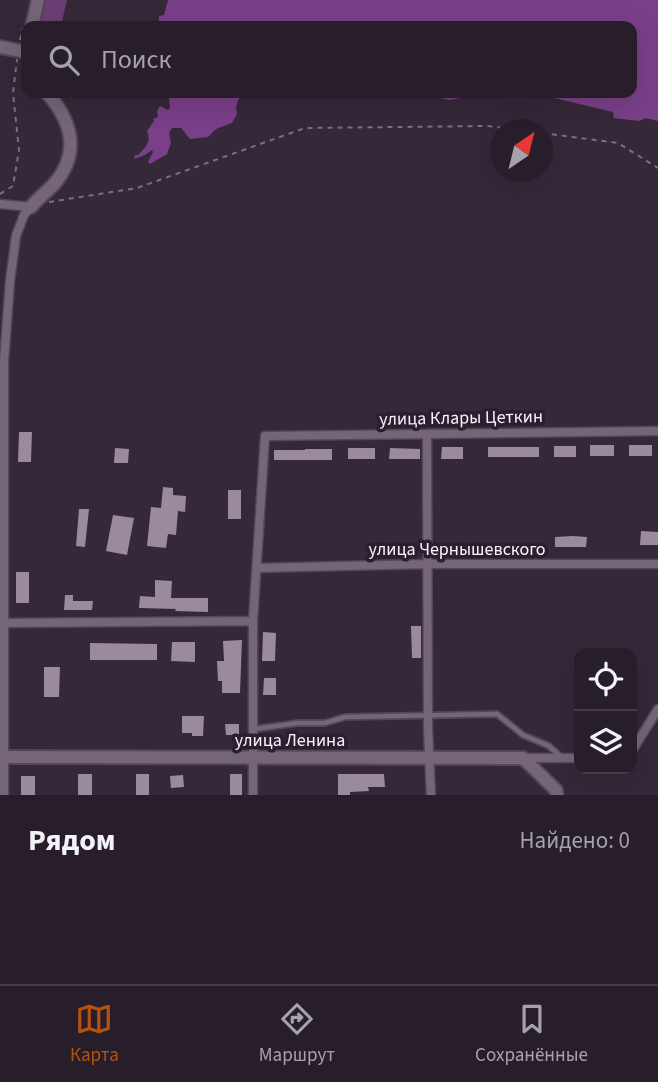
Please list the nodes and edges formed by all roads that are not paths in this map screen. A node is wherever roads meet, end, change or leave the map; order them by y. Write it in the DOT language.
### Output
graph roads {
  1 [pos="38,0"];
  2 [pos="29,21"];
  3 [pos="0,47"];
  4 [pos="21,50"];
  5 [pos="51,98"];
  6 [pos="0,204"];
  7 [pos="33,205"];
  8 [pos="658,431"];
  9 [pos="427,434"];
  10 [pos="427,564"];
  11 [pos="658,564"];
  12 [pos="257,568"];
  13 [pos="253,621"];
  14 [pos="3,623"];
  15 [pos="658,709"];
  16 [pos="428,714"];
  17 [pos="253,729"];
  18 [pos="637,743"];
  19 [pos="2,757"];
  20 [pos="253,757"];
  21 [pos="429,758"];
  22 [pos="523,758"];
  23 [pos="562,758"];
  24 [pos="574,758"];
  25 [pos="4,795"];
  26 [pos="253,795"];
  27 [pos="431,795"];
  28 [pos="557,795"];
  1 -- 2 [label="main road"];
  3 -- 4 [label="main road"];
  5 -- 7 [label="main road"];
  6 -- 7 [label="street"];
  7 -- 14 [label="street"];
  8 -- 9 [label="street, улица Клары Цеткин"];
  9 -- 10 [label="street"];
  9 -- 12 [label="street, улица Клары Цеткин"];
  10 -- 11 [label="street, улица Чернышевского"];
  10 -- 12 [label="street, улица Чернышевского"];
  10 -- 16 [label="street"];
  12 -- 13 [label="street"];
  13 -- 14 [label="street"];
  13 -- 17 [label="street"];
  14 -- 19 [label="street"];
  15 -- 18 [label="street"];
  16 -- 17 [label="lane"];
  16 -- 21 [label="street"];
  16 -- 23 [label="lane"];
  17 -- 20 [label="street"];
  19 -- 20 [label="main road, улица Ленина"];
  19 -- 25 [label="street"];
  20 -- 21 [label="main road, улица Ленина"];
  20 -- 26 [label="street"];
  21 -- 22 [label="main road, улица Ленина"];
  21 -- 27 [label="street"];
  22 -- 23 [label="street, улица Ленина"];
  22 -- 28 [label="main road"];
  23 -- 24 [label="street, улица Ленина"];
}
